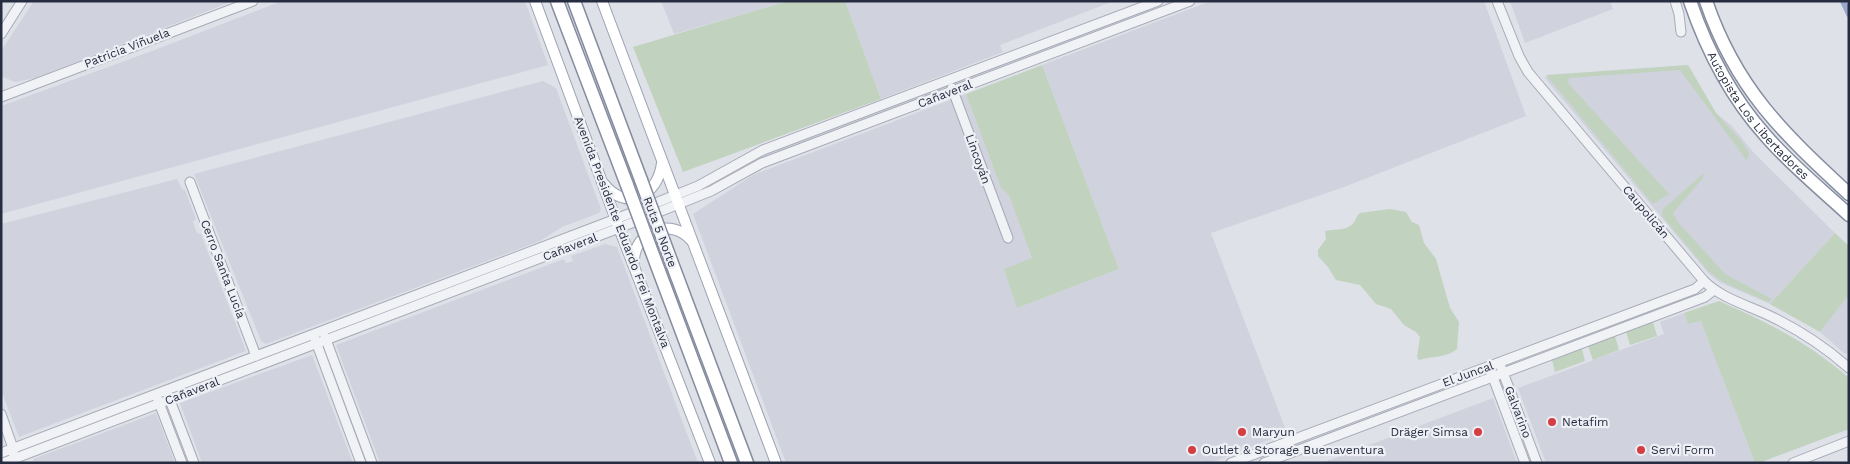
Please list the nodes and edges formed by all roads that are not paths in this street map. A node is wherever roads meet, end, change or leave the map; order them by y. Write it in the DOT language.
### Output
graph roads {
  1 [pos="22,1"];
  2 [pos="253,1"];
  3 [pos="535,1"];
  4 [pos="557,1"];
  5 [pos="574,1"];
  6 [pos="602,1"];
  7 [pos="1158,1"];
  8 [pos="1190,1"];
  9 [pos="1497,1"];
  10 [pos="1674,1"];
  11 [pos="1690,1"];
  12 [pos="1706,1"];
  13 [pos="1681,32"];
  14 [pos="1,34"];
  15 [pos="949,80"];
  16 [pos="1,86"];
  17 [pos="953,92"];
  18 [pos="11,93"];
  19 [pos="1,97"];
  20 [pos="662,161"];
  21 [pos="602,181"];
  22 [pos="190,182"];
  23 [pos="1849,194"];
  24 [pos="677,200"];
  25 [pos="1849,215"];
  26 [pos="618,223"];
  27 [pos="1008,238"];
  28 [pos="692,241"];
  29 [pos="634,264"];
  30 [pos="1704,281"];
  31 [pos="1714,290"];
  32 [pos="322,330"];
  33 [pos="313,334"];
  34 [pos="326,341"];
  35 [pos="317,344"];
  36 [pos="256,356"];
  37 [pos="1500,362"];
  38 [pos="1489,366"];
  39 [pos="1849,368"];
  40 [pos="1504,373"];
  41 [pos="1493,377"];
  42 [pos="167,390"];
  43 [pos="156,394"];
  44 [pos="170,400"];
  45 [pos="133,403"];
  46 [pos="159,404"];
  47 [pos="137,412"];
  48 [pos="1,414"];
  49 [pos="1849,441"];
  50 [pos="13,448"];
  51 [pos="1,453"];
  52 [pos="24,459"];
  53 [pos="13,461"];
  54 [pos="3,463"];
  55 [pos="182,463"];
  56 [pos="194,463"];
  57 [pos="361,463"];
  58 [pos="372,463"];
  59 [pos="710,463"];
  60 [pos="731,463"];
  61 [pos="747,463"];
  62 [pos="776,463"];
  63 [pos="1231,463"];
  64 [pos="1264,463"];
  65 [pos="1525,463"];
  66 [pos="1537,463"];
  67 [pos="1792,463"];
  1 -- 14 [label="street"];
  2 -- 18 [label="street, Patricia Viñuela"];
  3 -- 21 [label="main road, Avenida Presidente Eduardo Frei Montalva"];
  4 -- 60 [label="highway, Ruta 5 Norte, bridge"];
  5 -- 61 [label="highway, Ruta 5 Norte, bridge"];
  6 -- 20 [label="main road"];
  7 -- 15 [label="street, Cañaveral"];
  8 -- 17 [label="street, Cañaveral"];
  9 -- 30 [label="street, Caupolicán"];
  10 -- 13 [label="street"];
  11 -- 25 [label="highway, Autopista Los Libertadores"];
  12 -- 23 [label="highway, Autopista Los Libertadores"];
  15 -- 17 [label="street, Lincoyán"];
  15 -- 24 [label="street, Cañaveral"];
  16 -- 18 [label="street"];
  17 -- 24 [label="street, Cañaveral"];
  17 -- 27 [label="street, Lincoyán"];
  18 -- 19 [label="street, Patricia Viñuela"];
  20 -- 21 [label="main road"];
  20 -- 24 [label="main road"];
  21 -- 26 [label="main road, Avenida Presidente Eduardo Frei Montalva"];
  22 -- 36 [label="street, Cerro Santa Lucía"];
  24 -- 26 [label="street, Cañaveral"];
  24 -- 28 [label="main road"];
  26 -- 29 [label="main road, Avenida Presidente Eduardo Frei Montalva"];
  26 -- 32 [label="street, Cañaveral"];
  26 -- 34 [label="street, Cañaveral"];
  28 -- 29 [label="main road"];
  28 -- 62 [label="main road"];
  29 -- 59 [label="main road, Avenida Presidente Eduardo Frei Montalva"];
  30 -- 31 [label="street, Caupolicán"];
  30 -- 37 [label="street, El Juncal"];
  31 -- 39 [label="street, Caupolicán"];
  31 -- 40 [label="street, El Juncal"];
  32 -- 33 [label="street, Cañaveral"];
  32 -- 34 [label="street"];
  33 -- 35 [label="street"];
  33 -- 36 [label="street, Cañaveral"];
  34 -- 35 [label="street, Cañaveral"];
  34 -- 58 [label="street"];
  35 -- 44 [label="street, Cañaveral"];
  35 -- 57 [label="street"];
  36 -- 42 [label="street, Cañaveral"];
  37 -- 38 [label="street, El Juncal"];
  37 -- 40 [label="street, Galvarino"];
  38 -- 41 [label="street, Galvarino"];
  38 -- 63 [label="street, El Juncal"];
  40 -- 41 [label="street, El Juncal"];
  40 -- 66 [label="street, Galvarino"];
  41 -- 64 [label="street, El Juncal"];
  41 -- 65 [label="street, Galvarino"];
  42 -- 43 [label="street, Cañaveral"];
  42 -- 44 [label="street"];
  43 -- 45 [label="street, Cañaveral"];
  43 -- 46 [label="street"];
  44 -- 46 [label="street, Cañaveral"];
  44 -- 56 [label="street"];
  45 -- 47 [label="street"];
  45 -- 50 [label="street, Cañaveral"];
  46 -- 47 [label="street, Cañaveral"];
  46 -- 55 [label="street"];
  47 -- 52 [label="street, Cañaveral"];
  48 -- 50 [label="street"];
  49 -- 67 [label="street"];
  50 -- 51 [label="street, Cañaveral"];
  50 -- 52 [label="street"];
  50 -- 53 [label="street"];
  52 -- 53 [label="street, Cañaveral"];
  53 -- 54 [label="street, Cañaveral"];
}
